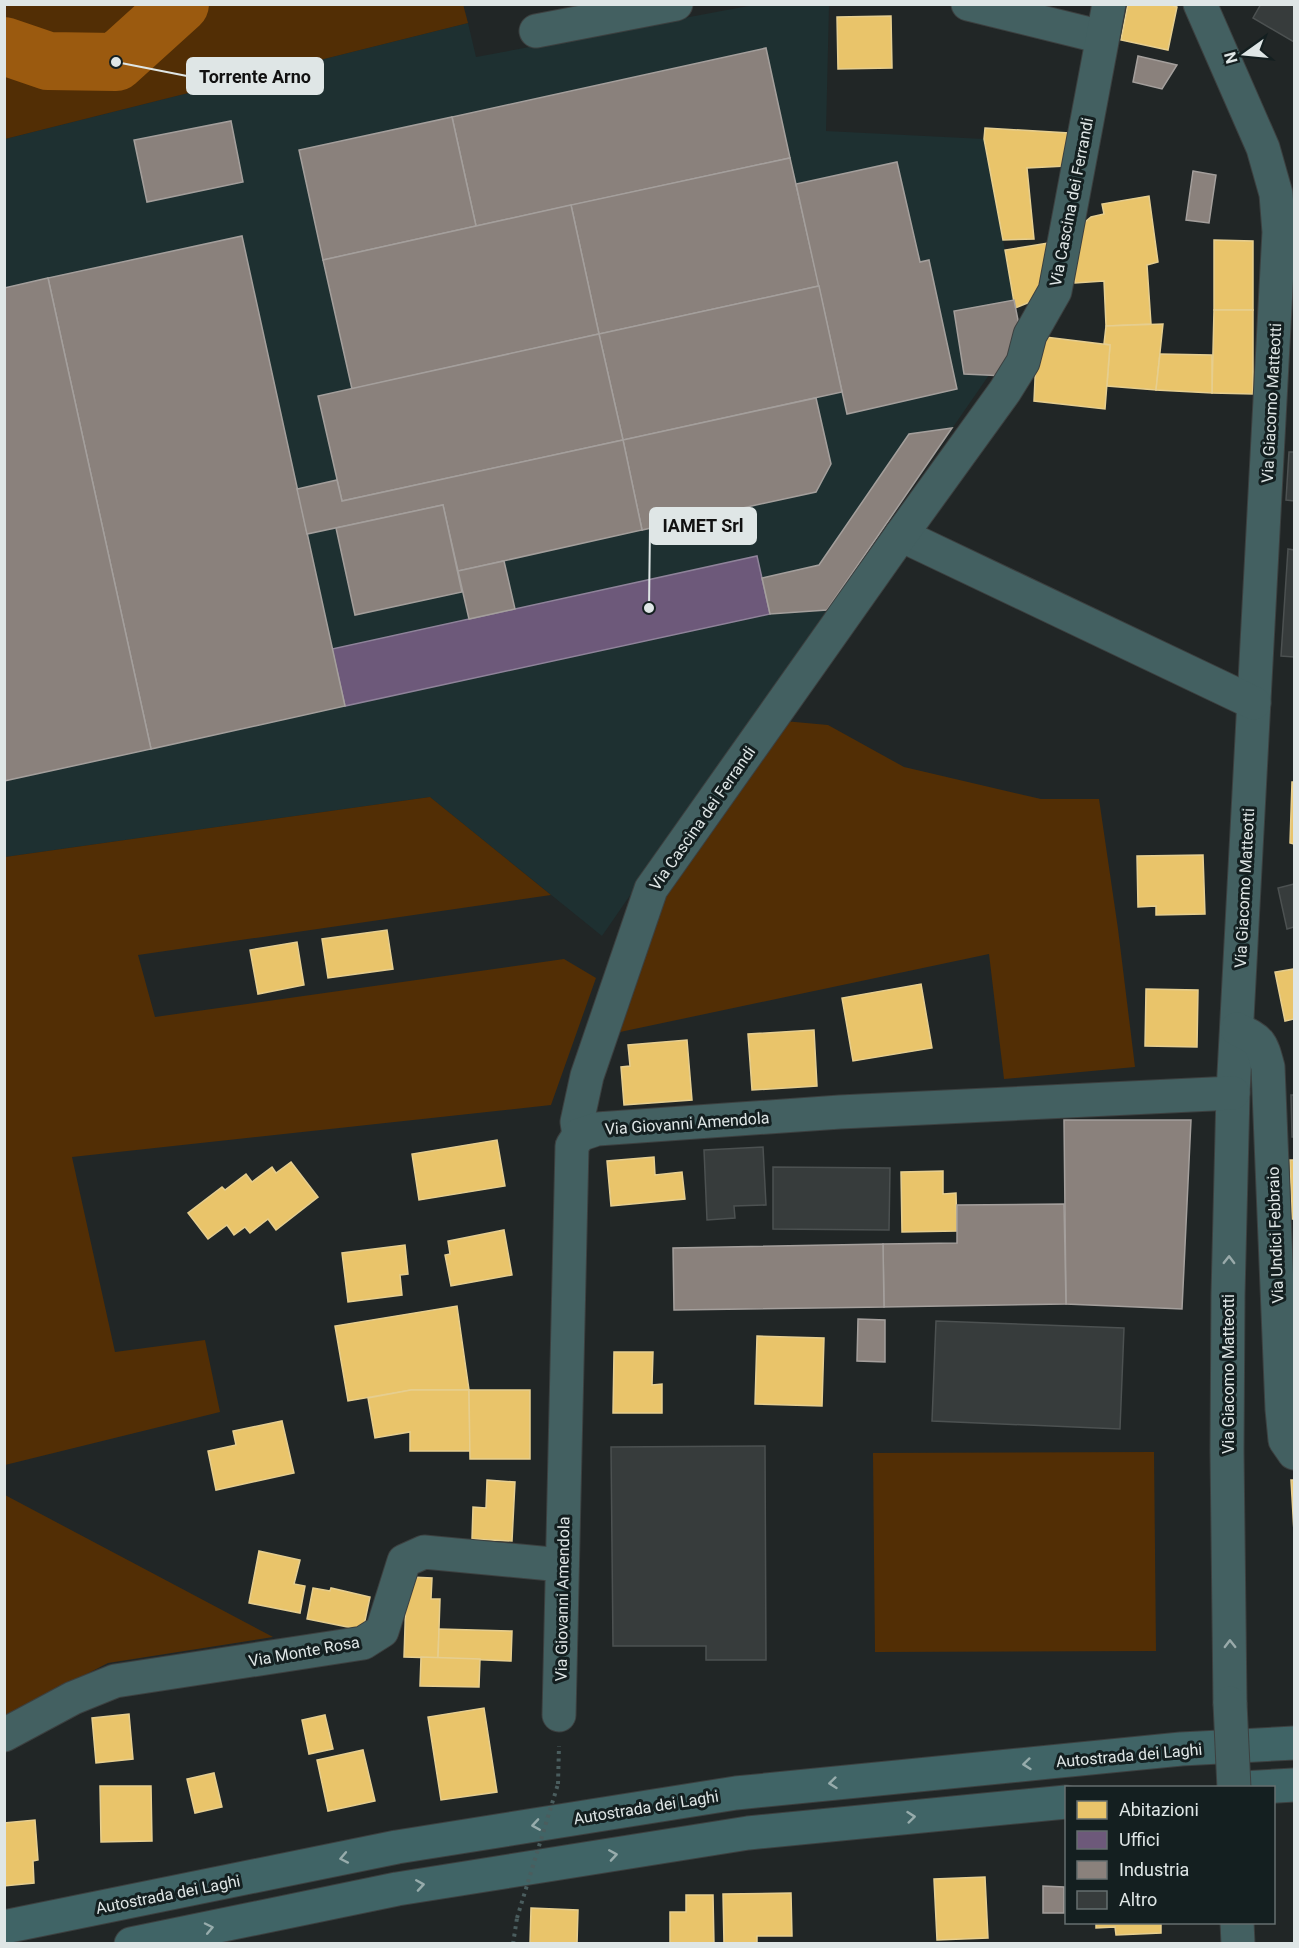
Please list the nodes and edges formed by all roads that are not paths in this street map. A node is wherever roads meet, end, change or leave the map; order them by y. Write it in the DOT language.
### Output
graph roads {
  1 [pos="676,4"];
  2 [pos="968,4"];
  3 [pos="1109,4"];
  4 [pos="1200,4"];
  5 [pos="536,31"];
  6 [pos="1102,37"];
  7 [pos="1286,299"];
  8 [pos="901,535"];
  9 [pos="1254,703"];
  10 [pos="1237,1029"];
  11 [pos="1233,1093"];
  12 [pos="579,1135"];
  13 [pos="1294,1453"];
  14 [pos="562,1565"];
  15 [pos="559,1715"];
  16 [pos="4,1735"];
  17 [pos="1294,1743"];
  18 [pos="1294,1785"];
  19 [pos="1234,1786"];
  20 [pos="1275,1786"];
  21 [pos="1065,1802"];
  22 [pos="1237,1924"];
  23 [pos="4,1927"];
  24 [pos="131,1944"];
  25 [pos="1238,1944"];
  1 -- 5 [label="street"];
  2 -- 6 [label="street"];
  3 -- 6 [label="street, Via Cascina dei Ferrandi"];
  4 -- 7 [label="street, Via Giacomo Matteotti"];
  6 -- 8 [label="street, Via Cascina dei Ferrandi"];
  7 -- 9 [label="street, Via Giacomo Matteotti"];
  8 -- 9 [label="street"];
  8 -- 12 [label="street, Via Cascina dei Ferrandi"];
  9 -- 10 [label="street, Via Giacomo Matteotti"];
  10 -- 11 [label="street, Via Giacomo Matteotti"];
  10 -- 13 [label="street, Via Undici Febbraio"];
  11 -- 12 [label="street, Via Giovanni Amendola"];
  19 -- 11 [label="street, Via Giacomo Matteotti, one-way, bridge"];
  12 -- 14 [label="street, Via Giovanni Amendola"];
  14 -- 15 [label="street, Via Giovanni Amendola"];
  14 -- 16 [label="street, Via Monte Rosa"];
  17 -- 23 [label="highway, Autostrada dei Laghi, one-way"];
  18 -- 20 [label="highway"];
  24 -- 21 [label="highway, one-way"];
  22 -- 25 [label="street"];
}
